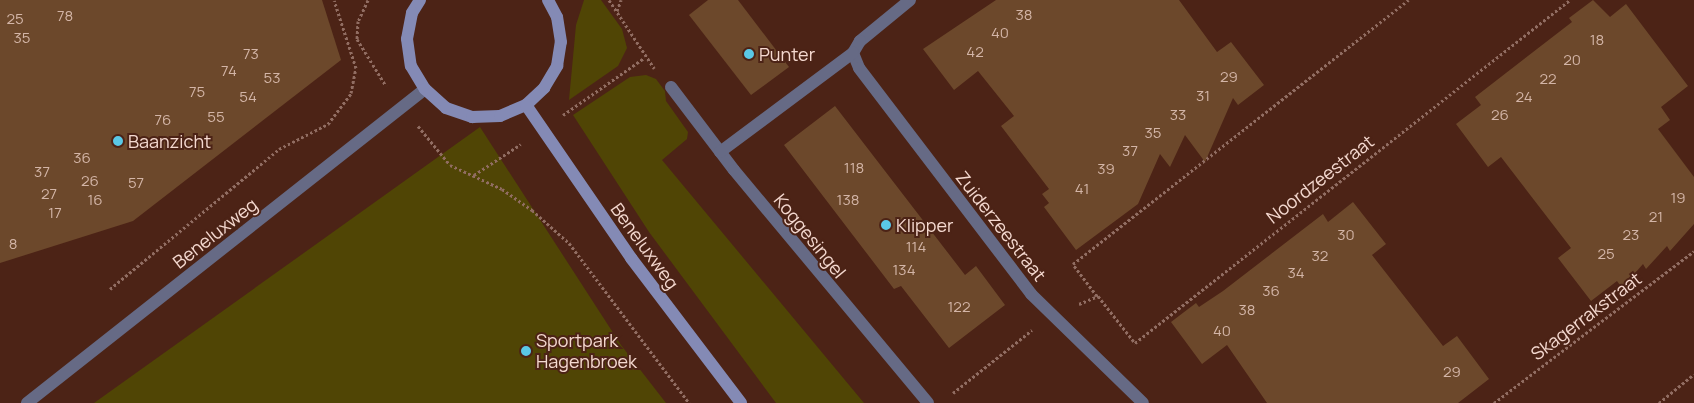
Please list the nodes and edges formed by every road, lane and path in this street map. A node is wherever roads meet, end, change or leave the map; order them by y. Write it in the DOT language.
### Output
graph roads {
  1 [pos="334,0"];
  2 [pos="368,0"];
  3 [pos="420,0"];
  4 [pos="548,0"];
  5 [pos="609,0"];
  6 [pos="621,0"];
  7 [pos="910,0"];
  8 [pos="1408,0"];
  9 [pos="1570,0"];
  10 [pos="617,12"];
  11 [pos="853,53"];
  12 [pos="644,58"];
  13 [pos="672,87"];
  14 [pos="425,89"];
  15 [pos="526,105"];
  16 [pos="404,108"];
  17 [pos="720,152"];
  18 [pos="1694,252"];
  19 [pos="110,289"];
  20 [pos="1098,296"];
  21 [pos="1051,316"];
  22 [pos="1694,374"];
  23 [pos="948,397"];
  24 [pos="27,403"];
  25 [pos="690,403"];
  26 [pos="741,403"];
  27 [pos="928,403"];
  28 [pos="1143,403"];
  29 [pos="1494,403"];
  30 [pos="1658,403"];
  1 -- 19 [label="path"];
  2 -- 16 [label="path"];
  3 -- 14 [label="street"];
  4 -- 15 [label="street"];
  5 -- 10 [label="path"];
  6 -- 10 [label="path"];
  7 -- 11 [label="street"];
  8 -- 20 [label="path, Noordzeestraat"];
  9 -- 20 [label="path, Noordzeestraat"];
  10 -- 12 [label="path"];
  11 -- 17 [label="street"];
  11 -- 21 [label="street, Zuiderzeestraat"];
  13 -- 17 [label="street, Koggesingel"];
  14 -- 15 [label="street"];
  14 -- 16 [label="street, Beneluxweg"];
  15 -- 26 [label="street, Beneluxweg"];
  16 -- 24 [label="street, Beneluxweg"];
  16 -- 25 [label="path"];
  17 -- 27 [label="street, Koggesingel"];
  18 -- 29 [label="path, Skagerrakstraat"];
  20 -- 21 [label="path"];
  21 -- 23 [label="path"];
  21 -- 28 [label="street, Zuiderzeestraat"];
  22 -- 30 [label="path"];
}
